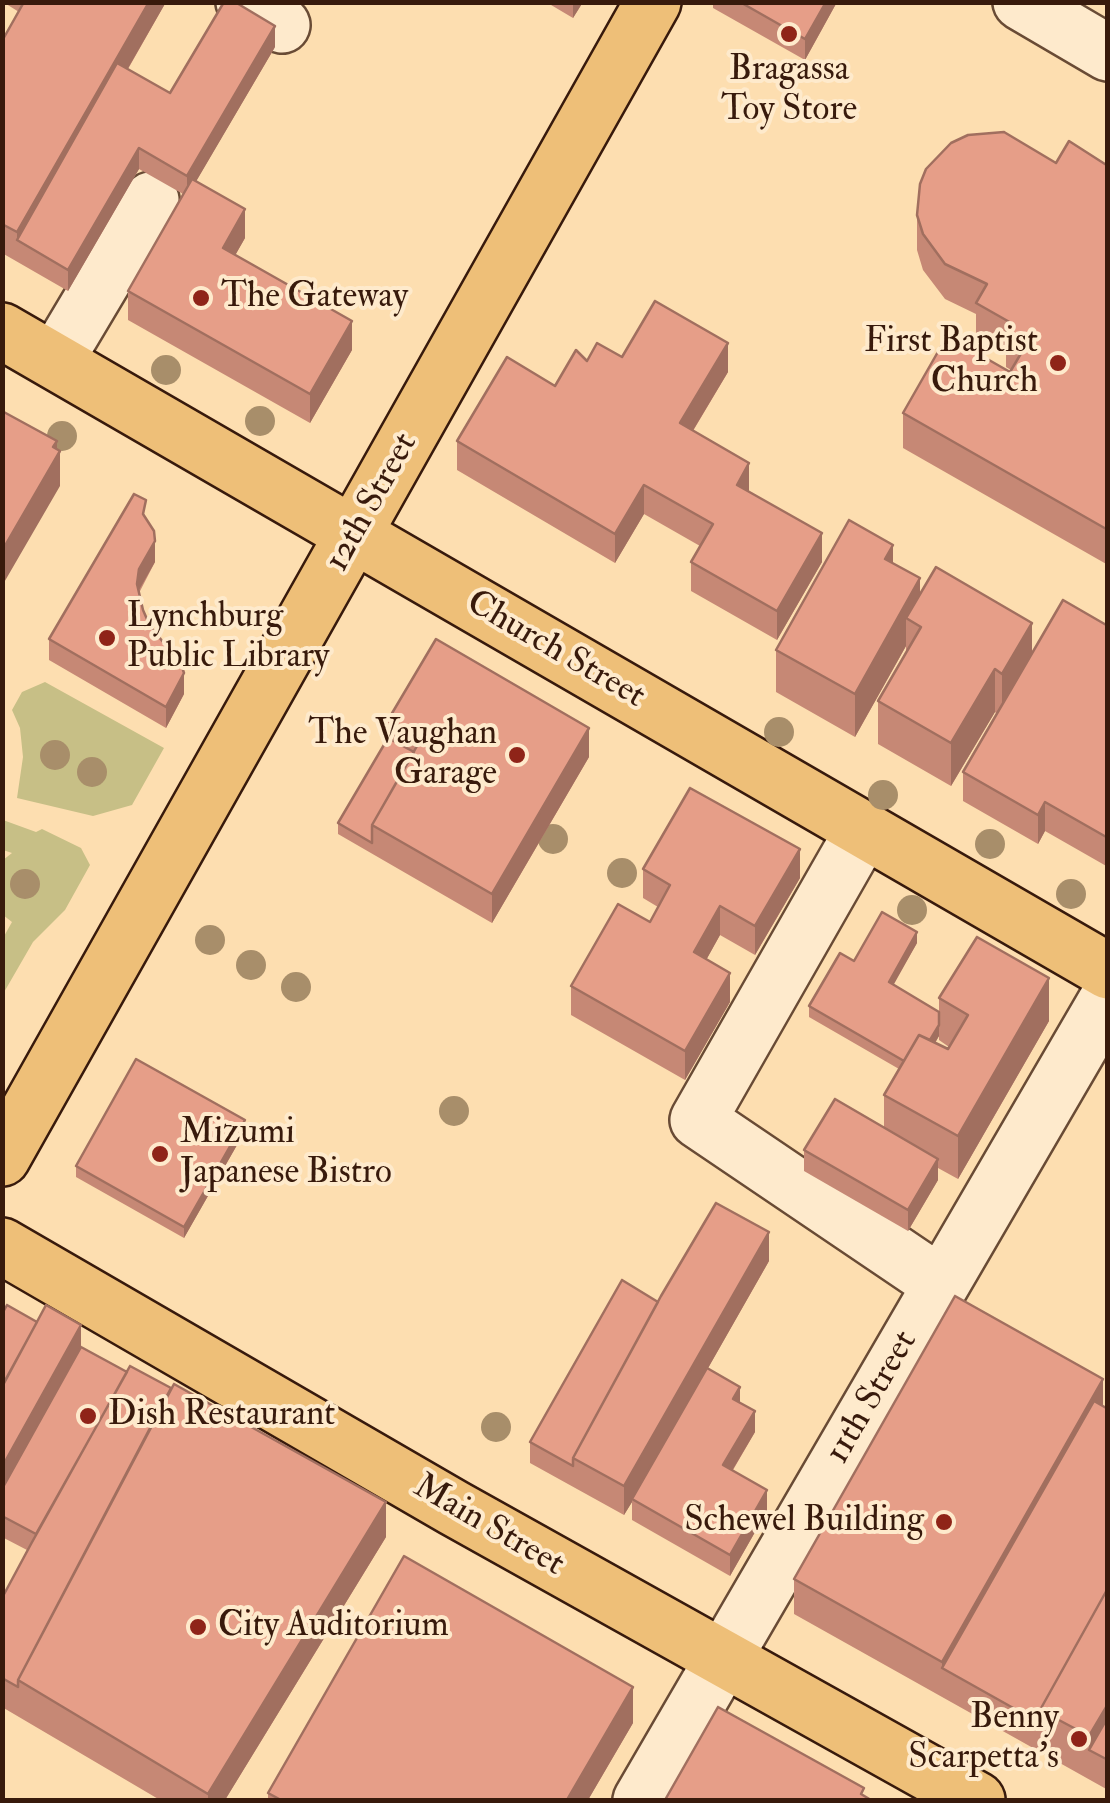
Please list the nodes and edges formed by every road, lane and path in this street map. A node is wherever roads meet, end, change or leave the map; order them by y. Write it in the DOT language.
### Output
graph roads {
  1 [pos="653,2"];
  2 [pos="1021,2"];
  3 [pos="1108,53"];
  4 [pos="152,200"];
  5 [pos="2,331"];
  6 [pos="54,361"];
  7 [pos="355,534"];
  8 [pos="863,831"];
  9 [pos="1108,971"];
  10 [pos="1108,998"];
  11 [pos="2,1158"];
  12 [pos="2,1246"];
  13 [pos="939,1283"];
  14 [pos="722,1660"];
  15 [pos="641,1800"];
  16 [pos="977,1800"];
  1 -- 7 [label="main road, 12th Street"];
  2 -- 3 [label="street"];
  4 -- 6 [label="street"];
  5 -- 6 [label="main road, Church Street"];
  6 -- 7 [label="main road, Church Street"];
  7 -- 8 [label="main road, Church Street"];
  7 -- 11 [label="main road, 12th Street"];
  8 -- 9 [label="main road, Church Street"];
  8 -- 13 [label="street"];
  10 -- 13 [label="street, 11th Street"];
  12 -- 14 [label="main road, Main Street"];
  13 -- 14 [label="street, 11th Street"];
  14 -- 15 [label="street, 11th Street"];
  14 -- 16 [label="main road, Main Street"];
}
